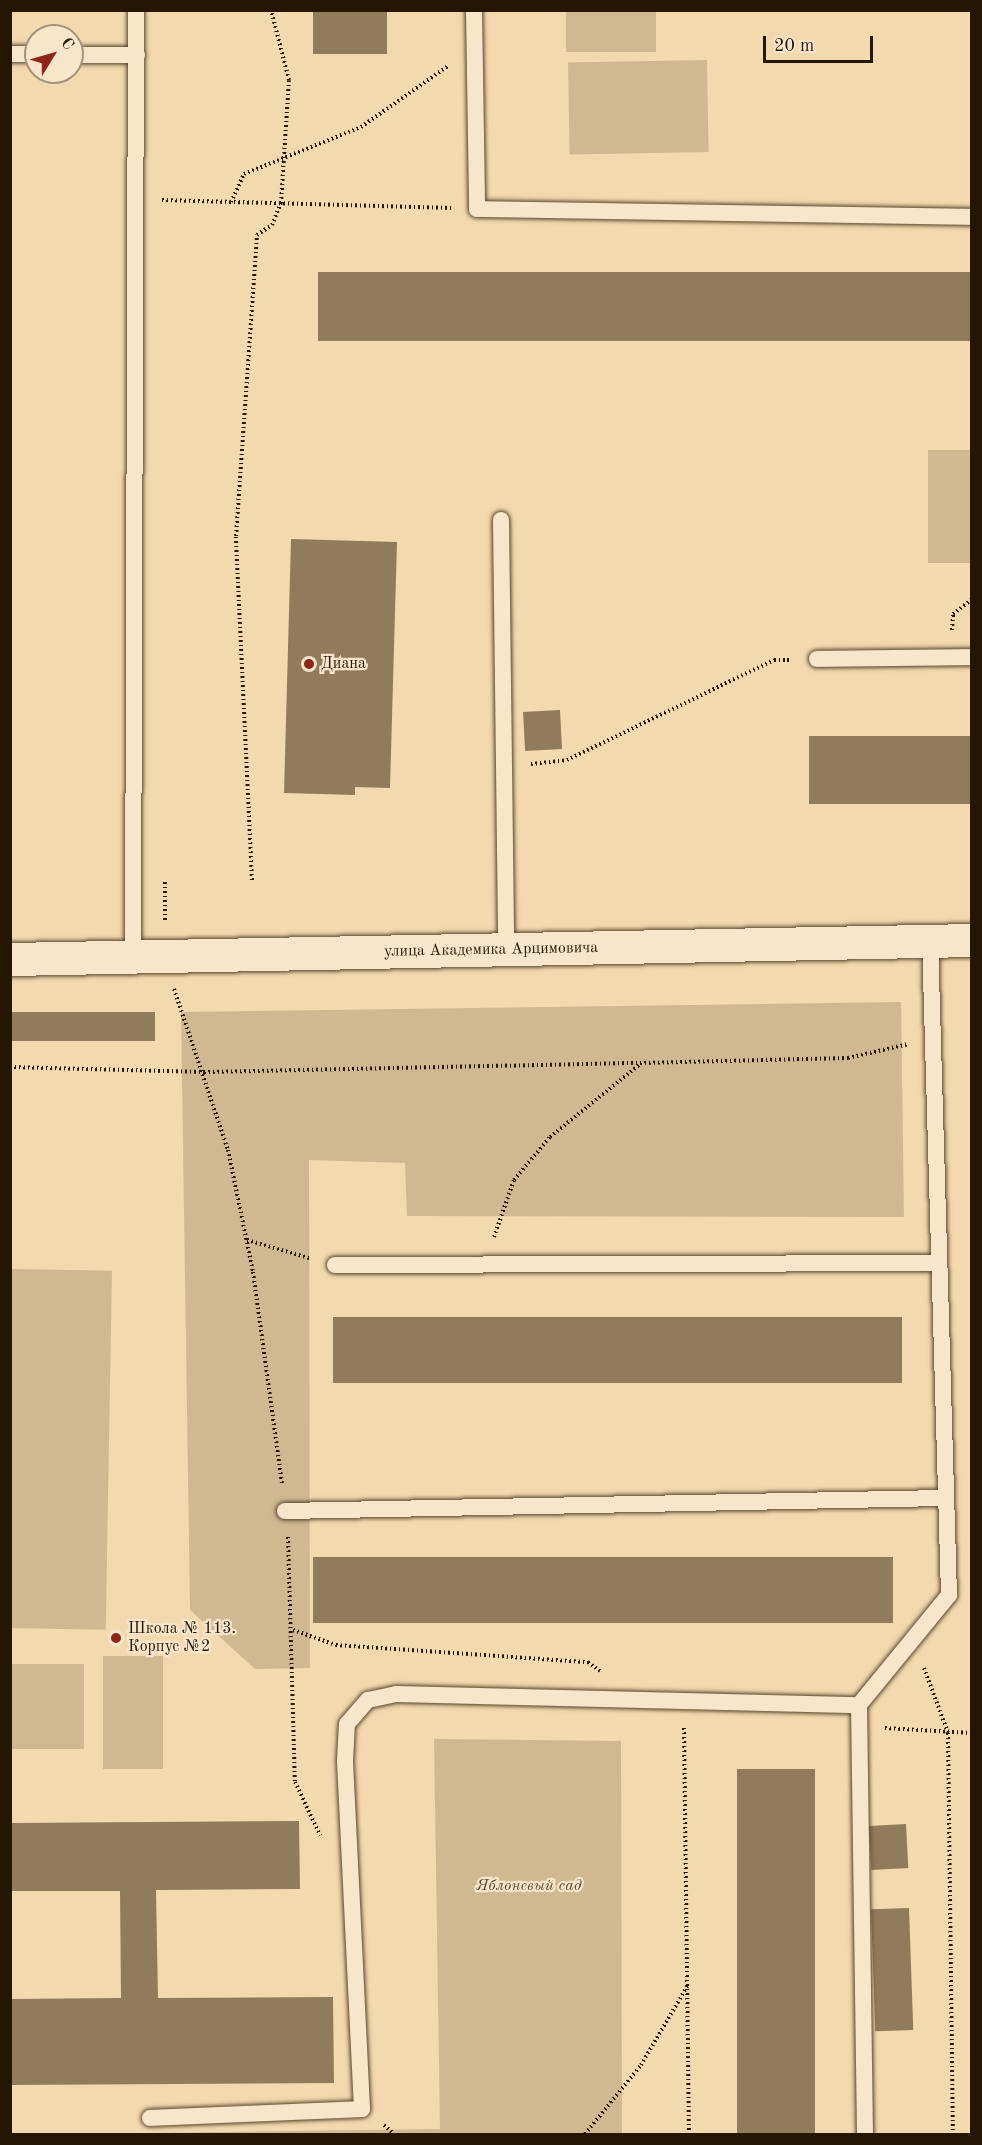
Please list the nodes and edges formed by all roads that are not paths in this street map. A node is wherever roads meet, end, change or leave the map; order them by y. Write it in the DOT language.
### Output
graph roads {
  1 [pos="136,10"];
  2 [pos="474,10"];
  3 [pos="84,55"];
  4 [pos="137,56"];
  5 [pos="972,217"];
  6 [pos="501,520"];
  7 [pos="972,657"];
  8 [pos="818,659"];
  9 [pos="930,940"];
  10 [pos="972,940"];
  11 [pos="506,950"];
  12 [pos="149,957"];
  13 [pos="10,958"];
  14 [pos="937,1263"];
  15 [pos="335,1265"];
  16 [pos="946,1498"];
  17 [pos="285,1511"];
  18 [pos="859,1705"];
  19 [pos="150,2118"];
  20 [pos="865,2134"];
  1 -- 4 [label="lane"];
  2 -- 5 [label="lane"];
  3 -- 4 [label="lane"];
  4 -- 12 [label="lane"];
  6 -- 11 [label="lane"];
  7 -- 8 [label="lane"];
  9 -- 10 [label="street, улица Академика Арцимовича"];
  9 -- 11 [label="street, улица Академика Арцимовича"];
  9 -- 14 [label="lane"];
  11 -- 12 [label="street, улица Академика Арцимовича"];
  12 -- 13 [label="street, улица Академика Арцимовича"];
  14 -- 15 [label="lane"];
  14 -- 16 [label="lane"];
  16 -- 17 [label="lane"];
  16 -- 18 [label="lane"];
  18 -- 19 [label="lane"];
  18 -- 20 [label="lane"];
}
